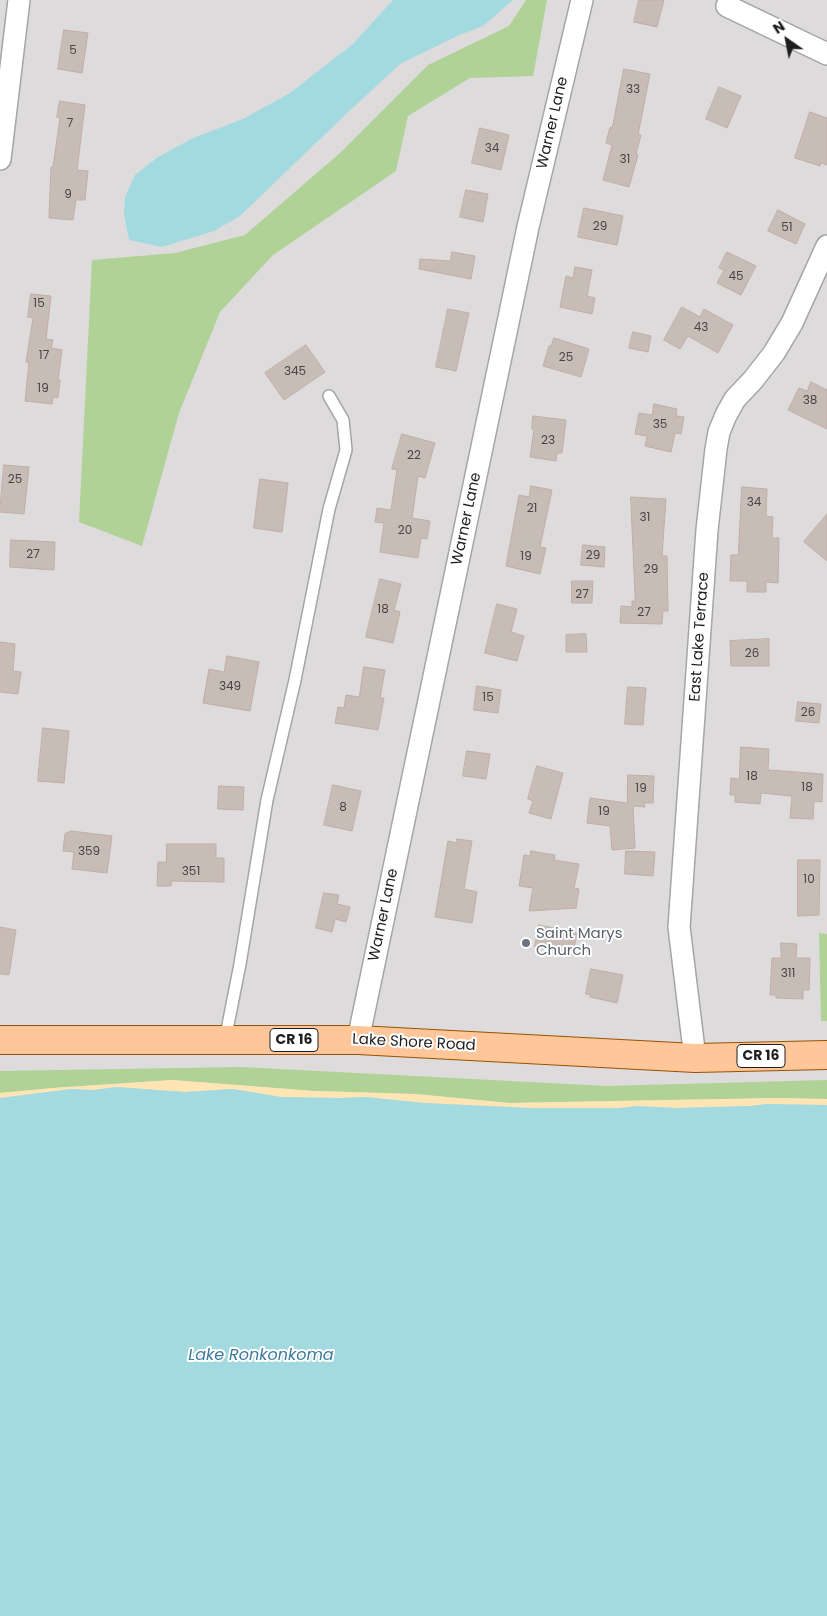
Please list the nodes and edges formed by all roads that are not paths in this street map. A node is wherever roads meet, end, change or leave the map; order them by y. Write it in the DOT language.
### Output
graph roads {
  1 [pos="19,0"];
  2 [pos="582,0"];
  3 [pos="727,6"];
  4 [pos="827,54"];
  5 [pos="0,159"];
  6 [pos="827,246"];
  7 [pos="329,396"];
  8 [pos="0,1040"];
  9 [pos="225,1040"];
  10 [pos="358,1040"];
  11 [pos="827,1055"];
  12 [pos="695,1058"];
  1 -- 5 [label="street"];
  2 -- 10 [label="street, Warner Lane"];
  3 -- 4 [label="street"];
  6 -- 12 [label="street, East Lake Terrace"];
  7 -- 9 [label="lane"];
  8 -- 9 [label="main road, Lake Shore Road / CR 16"];
  9 -- 10 [label="main road, Lake Shore Road / CR 16"];
  10 -- 12 [label="main road, Lake Shore Road / CR 16"];
  11 -- 12 [label="main road, Lake Shore Road / CR 16"];
}
